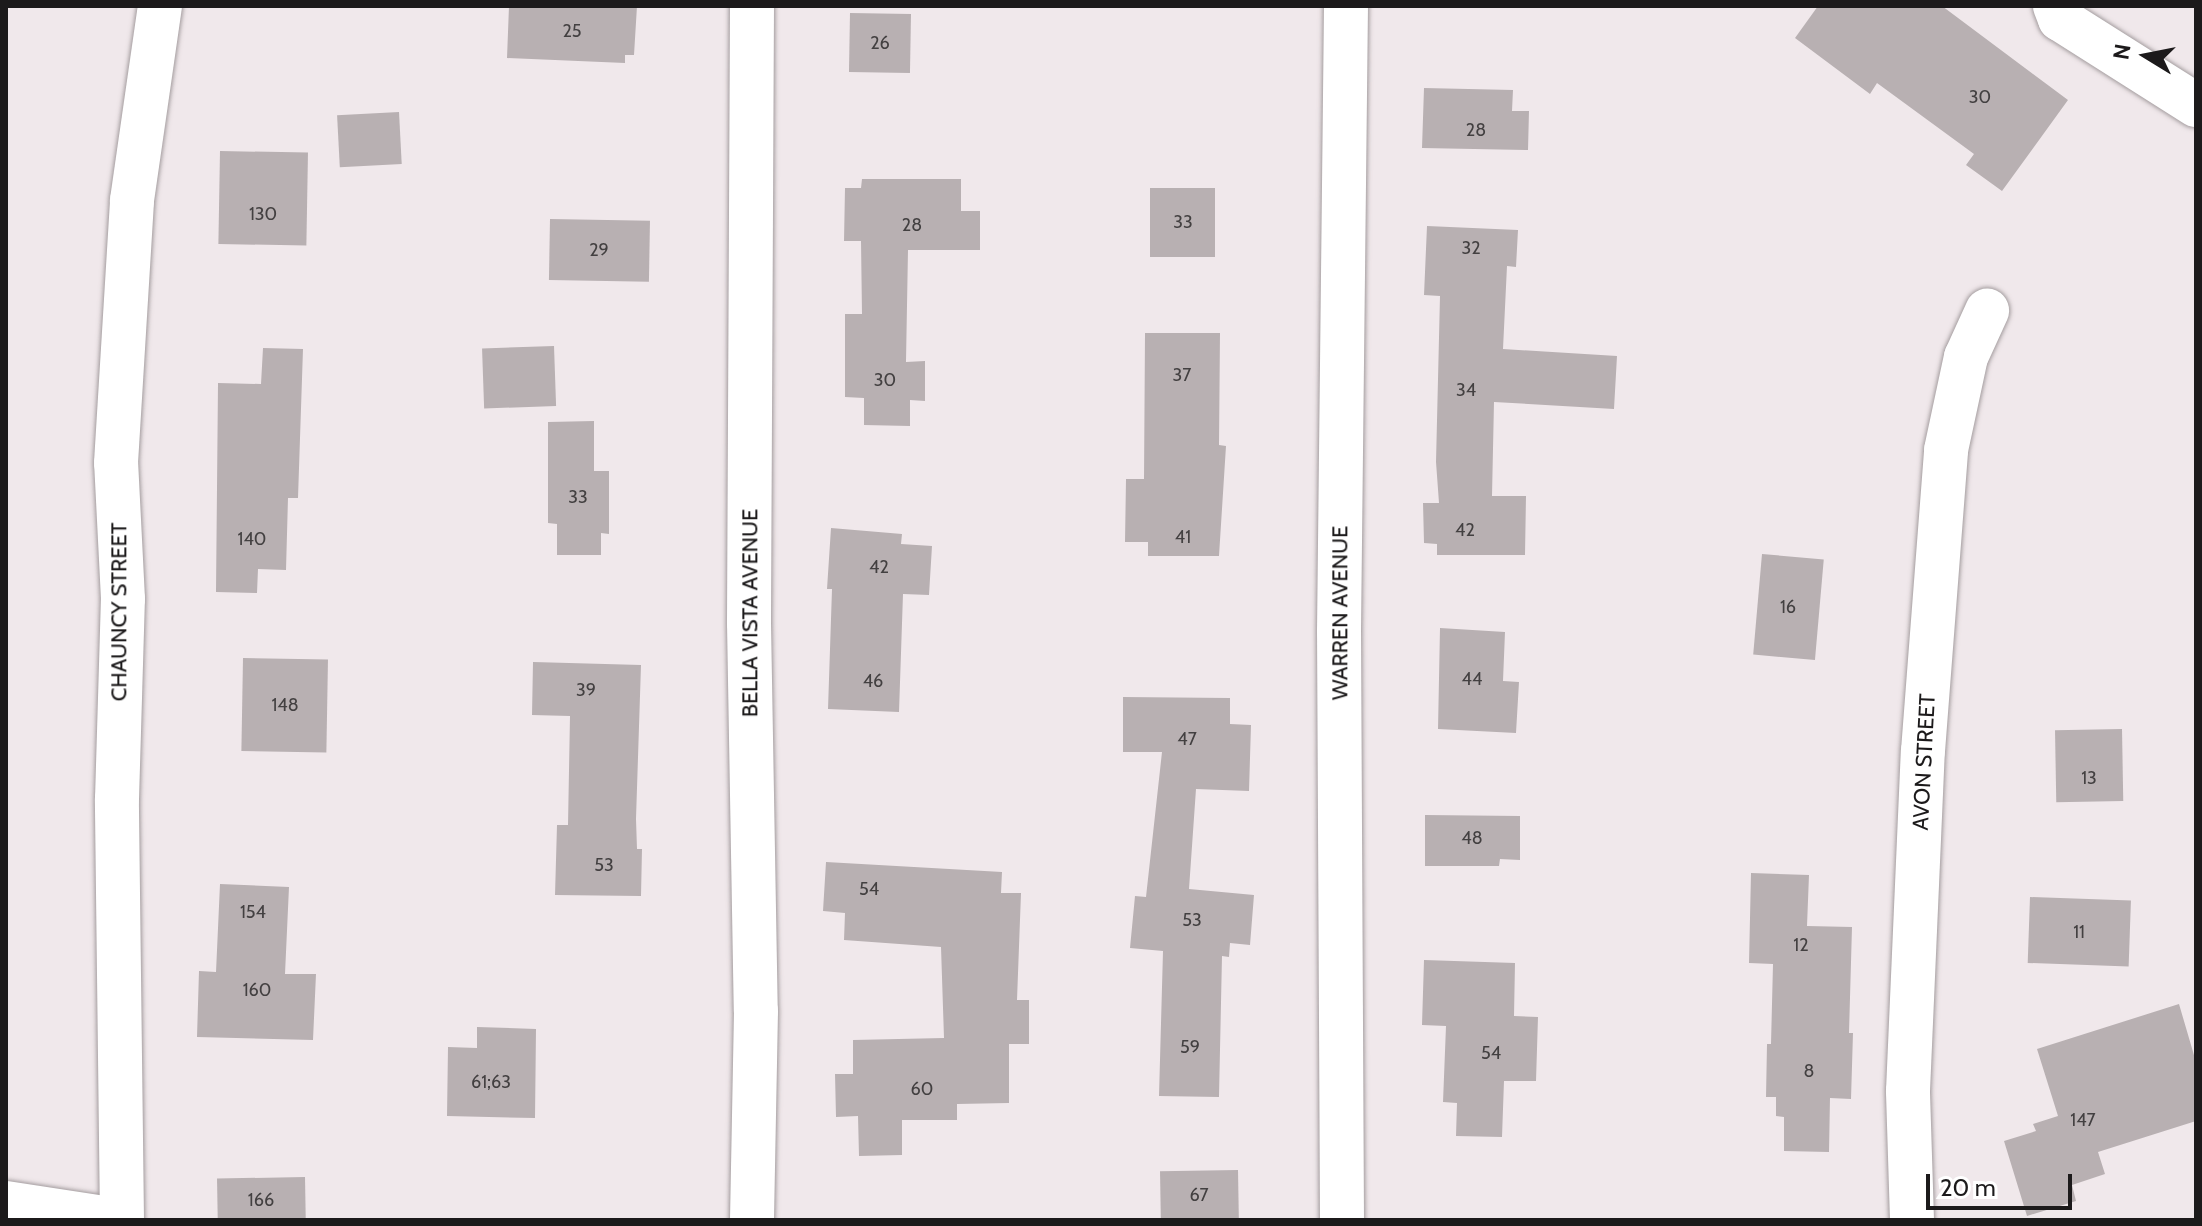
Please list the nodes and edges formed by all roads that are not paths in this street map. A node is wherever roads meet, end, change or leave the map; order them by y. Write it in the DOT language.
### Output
graph roads {
  1 [pos="160,6"];
  2 [pos="752,6"];
  3 [pos="1346,6"];
  4 [pos="2055,6"];
  5 [pos="2196,105"];
  6 [pos="1987,311"];
  7 [pos="6,1203"];
  8 [pos="120,1220"];
  9 [pos="752,1220"];
  10 [pos="1342,1220"];
  11 [pos="1912,1220"];
  1 -- 8 [label="street, CHAUNCY STREET"];
  2 -- 9 [label="street, BELLA VISTA AVENUE"];
  3 -- 10 [label="street, WARREN AVENUE"];
  4 -- 5 [label="street"];
  6 -- 11 [label="street, AVON STREET"];
  7 -- 8 [label="street"];
}
